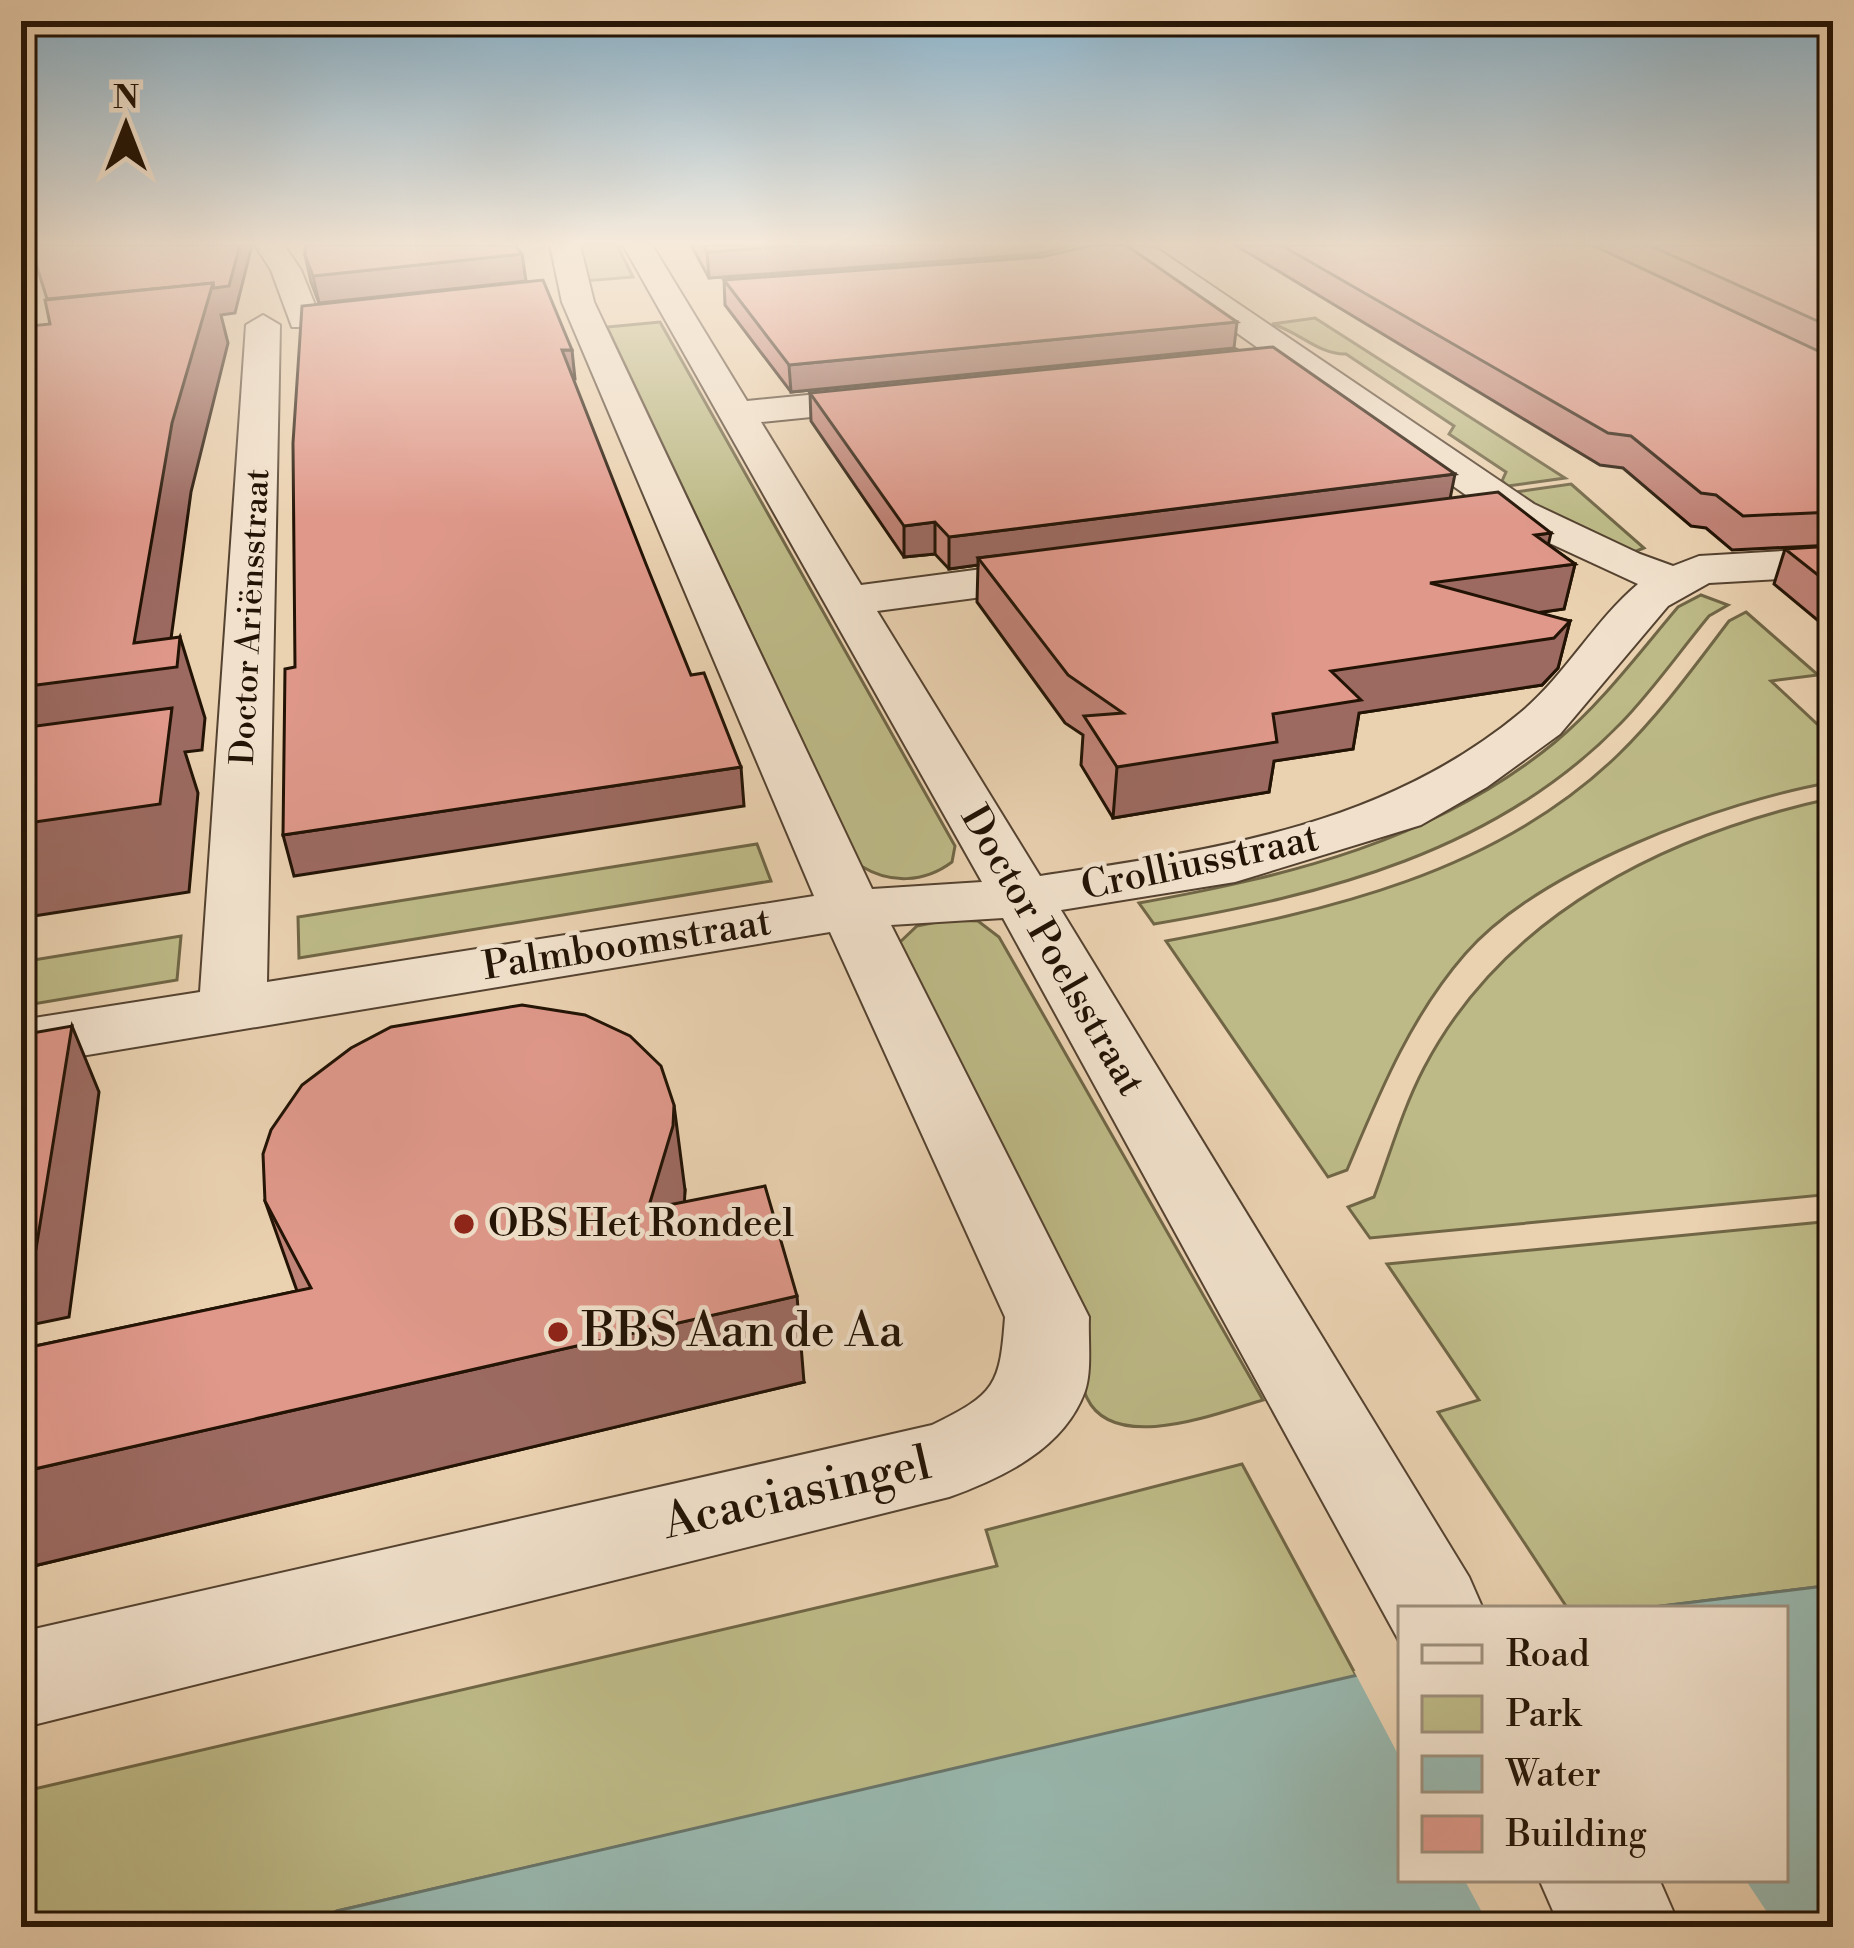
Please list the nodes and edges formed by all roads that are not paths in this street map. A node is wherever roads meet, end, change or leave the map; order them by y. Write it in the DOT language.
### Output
graph roads {
  1 [pos="229,336"];
  2 [pos="282,336"];
  3 [pos="586,336"];
  4 [pos="700,336"];
  5 [pos="1262,336"];
  6 [pos="253,350"];
  7 [pos="308,357"];
  8 [pos="1292,357"];
  9 [pos="1230,363"];
  10 [pos="928,394"];
  11 [pos="736,413"];
  12 [pos="1519,513"];
  13 [pos="1451,522"];
  14 [pos="1833,562"];
  15 [pos="1110,566"];
  16 [pos="1663,589"];
  17 [pos="848,601"];
  18 [pos="1022,898"];
  19 [pos="854,909"];
  20 [pos="233,1008"];
  21 [pos="21,1043"];
  22 [pos="1411,1571"];
  23 [pos="21,1680"];
  24 [pos="1597,1882"];
  25 [pos="1623,1927"];
  1 -- 6 [label="street"];
  2 -- 6 [label="street"];
  3 -- 19 [label="street"];
  4 -- 11 [label="street, Doctor Poelsstraat"];
  5 -- 8 [label="street"];
  6 -- 7 [label="street"];
  6 -- 20 [label="street, Doctor Ariënsstraat"];
  8 -- 9 [label="street"];
  8 -- 12 [label="street"];
  10 -- 11 [label="street"];
  11 -- 17 [label="street, Doctor Poelsstraat"];
  12 -- 13 [label="street"];
  12 -- 16 [label="street"];
  14 -- 16 [label="street"];
  15 -- 17 [label="street"];
  16 -- 18 [label="street, Crolliusstraat"];
  17 -- 18 [label="street, Doctor Poelsstraat"];
  18 -- 19 [label="street, Palmboomstraat"];
  18 -- 22 [label="street, Doctor Poelsstraat"];
  19 -- 20 [label="street, Palmboomstraat"];
  19 -- 23 [label="street, Acaciasingel"];
  20 -- 21 [label="street, Palmboomstraat"];
  24 -- 25 [label="street"];
}
